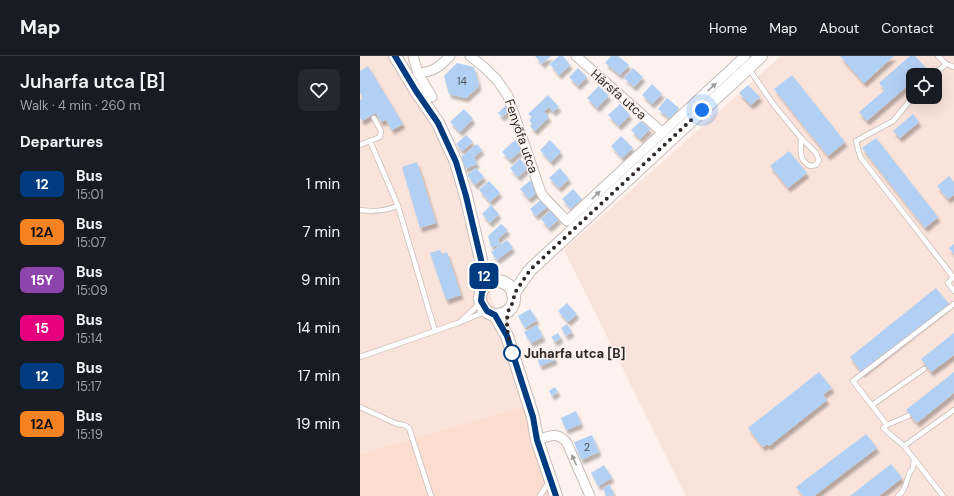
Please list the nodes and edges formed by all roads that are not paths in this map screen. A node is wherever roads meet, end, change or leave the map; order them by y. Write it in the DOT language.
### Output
graph roads {
  1 [pos="395,56"];
  2 [pos="413,56"];
  3 [pos="450,56"];
  4 [pos="470,56"];
  5 [pos="576,56"];
  6 [pos="760,56"];
  7 [pos="938,56"];
  8 [pos="747,62"];
  9 [pos="946,64"];
  10 [pos="954,67"];
  11 [pos="942,68"];
  12 [pos="418,73"];
  13 [pos="432,97"];
  14 [pos="907,104"];
  15 [pos="374,118"];
  16 [pos="663,133"];
  17 [pos="801,138"];
  18 [pos="370,141"];
  19 [pos="360,145"];
  20 [pos="398,206"];
  21 [pos="360,210"];
  22 [pos="530,270"];
  23 [pos="954,277"];
  24 [pos="495,283"];
  25 [pos="954,291"];
  26 [pos="514,294"];
  27 [pos="954,304"];
  28 [pos="487,309"];
  29 [pos="508,310"];
  30 [pos="458,323"];
  31 [pos="434,331"];
  32 [pos="507,336"];
  33 [pos="360,357"];
  34 [pos="924,370"];
  35 [pos="872,405"];
  36 [pos="360,407"];
  37 [pos="954,410"];
  38 [pos="908,416"];
  39 [pos="887,425"];
  40 [pos="537,440"];
  41 [pos="904,446"];
  42 [pos="914,459"];
  43 [pos="550,479"];
  44 [pos="431,496"];
  45 [pos="540,496"];
  46 [pos="556,496"];
  47 [pos="590,496"];
  48 [pos="898,496"];
  49 [pos="943,496"];
  1 -- 24 [label="main road"];
  2 -- 12 [label="street"];
  3 -- 12 [label="street"];
  4 -- 16 [label="street, Fenyőfa utca, one-way"];
  5 -- 16 [label="street, Hársfa utca"];
  6 -- 8 [label="main road"];
  7 -- 9 [label="lane"];
  16 -- 8 [label="street, one-way"];
  8 -- 17 [label="lane"];
  8 -- 22 [label="main road"];
  9 -- 10 [label="lane"];
  9 -- 11 [label="lane"];
  12 -- 13 [label="street"];
  14 -- 23 [label="lane"];
  15 -- 18 [label="lane"];
  17 -- 17 [label="lane"];
  18 -- 19 [label="lane"];
  18 -- 20 [label="lane"];
  20 -- 21 [label="lane"];
  20 -- 31 [label="lane"];
  22 -- 24 [label="main road"];
  22 -- 26 [label="main road"];
  23 -- 25 [label="lane"];
  24 -- 26 [label="main road"];
  24 -- 28 [label="main road"];
  26 -- 29 [label="main road"];
  27 -- 35 [label="lane"];
  28 -- 29 [label="main road"];
  28 -- 30 [label="lane"];
  28 -- 30 [label="lane"];
  28 -- 32 [label="main road"];
  29 -- 32 [label="main road"];
  30 -- 31 [label="lane"];
  31 -- 33 [label="lane"];
  32 -- 40 [label="main road"];
  34 -- 35 [label="lane"];
  35 -- 39 [label="lane"];
  36 -- 44 [label="lane"];
  37 -- 41 [label="lane"];
  38 -- 39 [label="lane"];
  39 -- 41 [label="lane"];
  40 -- 43 [label="main road"];
  47 -- 40 [label="street, one-way"];
  41 -- 42 [label="lane"];
  42 -- 48 [label="lane"];
  42 -- 49 [label="lane"];
  43 -- 45 [label="lane"];
  43 -- 46 [label="main road"];
}
